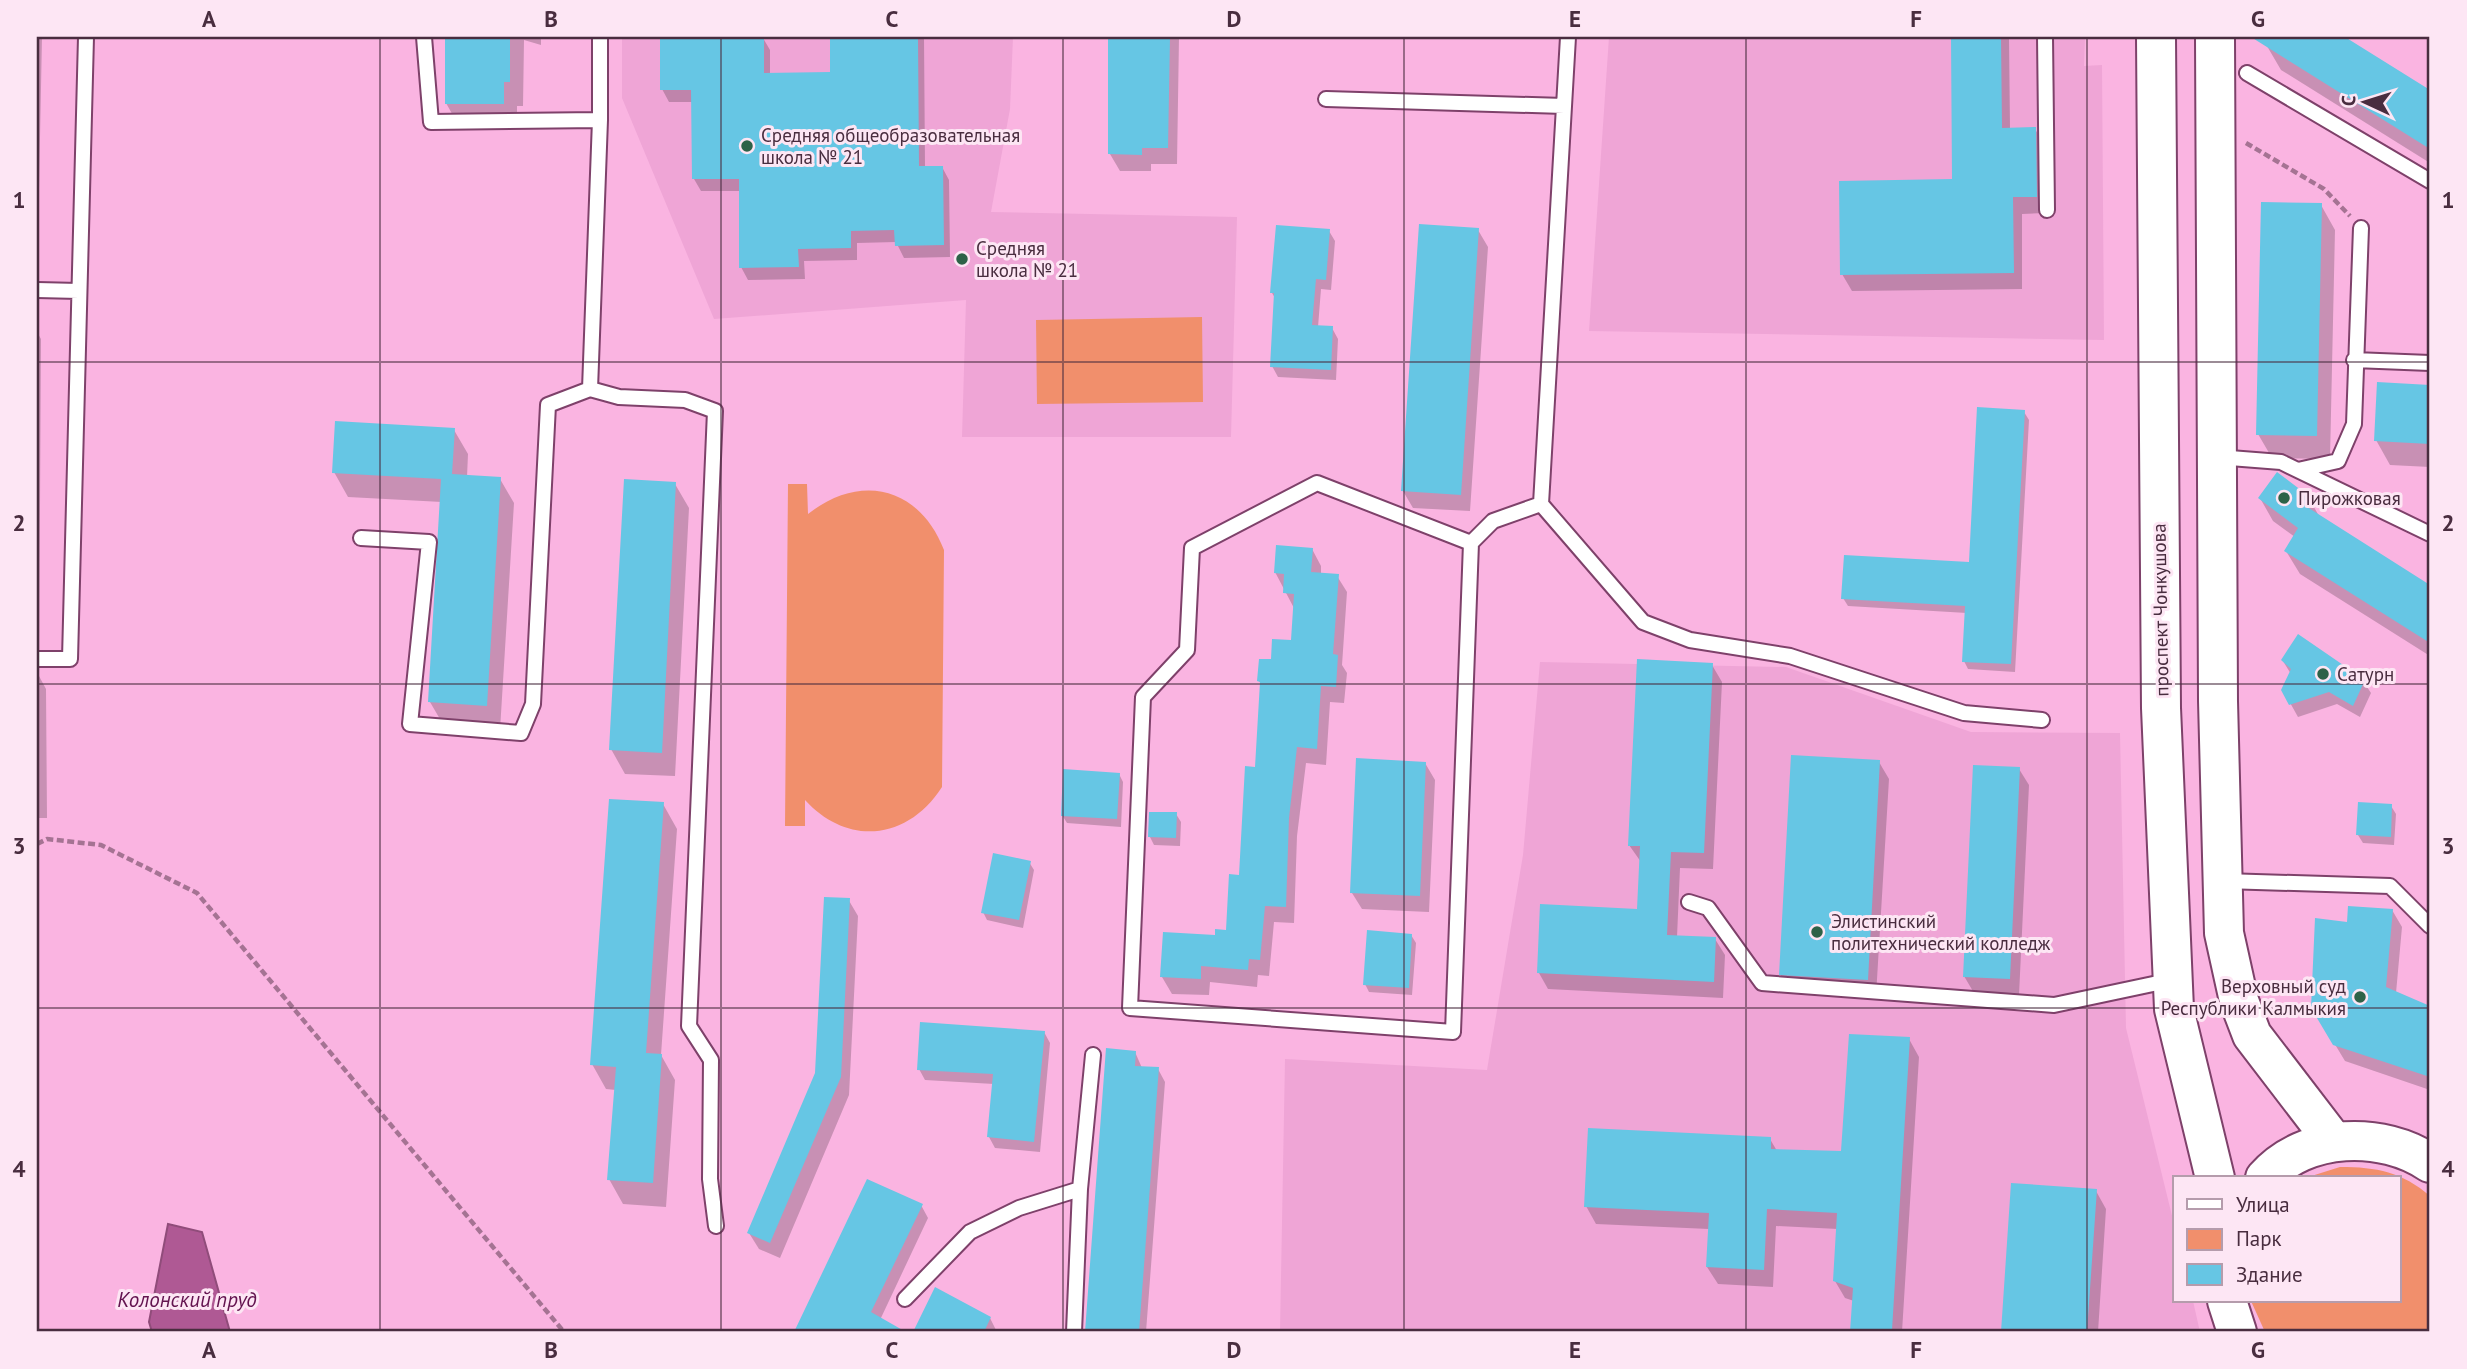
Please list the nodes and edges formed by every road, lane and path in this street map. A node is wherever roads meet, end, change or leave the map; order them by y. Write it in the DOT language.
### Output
graph roads {
  1 [pos="86,37"];
  2 [pos="424,37"];
  3 [pos="600,37"];
  4 [pos="1568,37"];
  5 [pos="2045,37"];
  6 [pos="2156,37"];
  7 [pos="2215,37"];
  8 [pos="2247,73"];
  9 [pos="1326,99"];
  10 [pos="1564,106"];
  11 [pos="600,120"];
  12 [pos="2246,143"];
  13 [pos="2430,181"];
  14 [pos="2217,208"];
  15 [pos="2157,209"];
  16 [pos="2046,210"];
  17 [pos="2361,228"];
  18 [pos="37,290"];
  19 [pos="79,291"];
  20 [pos="2354,360"];
  21 [pos="2430,363"];
  22 [pos="590,389"];
  23 [pos="2217,457"];
  24 [pos="2298,470"];
  25 [pos="1541,504"];
  26 [pos="2430,534"];
  27 [pos="361,538"];
  28 [pos="1471,543"];
  29 [pos="37,659"];
  30 [pos="2042,720"];
  31 [pos="37,844"];
  32 [pos="2223,881"];
  33 [pos="1689,902"];
  34 [pos="2430,926"];
  35 [pos="2173,980"];
  36 [pos="1093,1055"];
  37 [pos="2334,1142"];
  38 [pos="2430,1163"];
  39 [pos="2215,1176"];
  40 [pos="2267,1176"];
  41 [pos="1080,1189"];
  42 [pos="716,1226"];
  43 [pos="905,1299"];
  44 [pos="2227,1302"];
  45 [pos="564,1332"];
  46 [pos="1074,1332"];
  47 [pos="2237,1332"];
  1 -- 19 [label="lane"];
  2 -- 11 [label="lane"];
  3 -- 11 [label="lane"];
  4 -- 10 [label="lane"];
  5 -- 16 [label="lane"];
  6 -- 15 [label="main road, проспект Чонкушова"];
  7 -- 14 [label="main road"];
  8 -- 13 [label="lane"];
  9 -- 10 [label="lane"];
  10 -- 25 [label="lane"];
  11 -- 22 [label="lane"];
  12 -- 17 [label="path"];
  14 -- 15 [label="main road"];
  14 -- 23 [label="main road"];
  15 -- 35 [label="main road, проспект Чонкушова"];
  17 -- 20 [label="lane"];
  18 -- 19 [label="lane"];
  19 -- 29 [label="lane"];
  20 -- 21 [label="lane"];
  20 -- 24 [label="lane"];
  22 -- 27 [label="lane"];
  22 -- 42 [label="lane"];
  23 -- 24 [label="lane"];
  23 -- 32 [label="main road"];
  24 -- 26 [label="lane"];
  25 -- 28 [label="lane"];
  25 -- 30 [label="lane"];
  28 -- 28 [label="lane"];
  31 -- 45 [label="path"];
  32 -- 34 [label="lane"];
  32 -- 37 [label="main road"];
  33 -- 35 [label="lane"];
  35 -- 39 [label="main road, проспект Чонкушова"];
  36 -- 41 [label="lane"];
  37 -- 38 [label="main road"];
  37 -- 40 [label="main road"];
  41 -- 43 [label="lane"];
  41 -- 46 [label="lane"];
  44 -- 47 [label="main road"];
}
